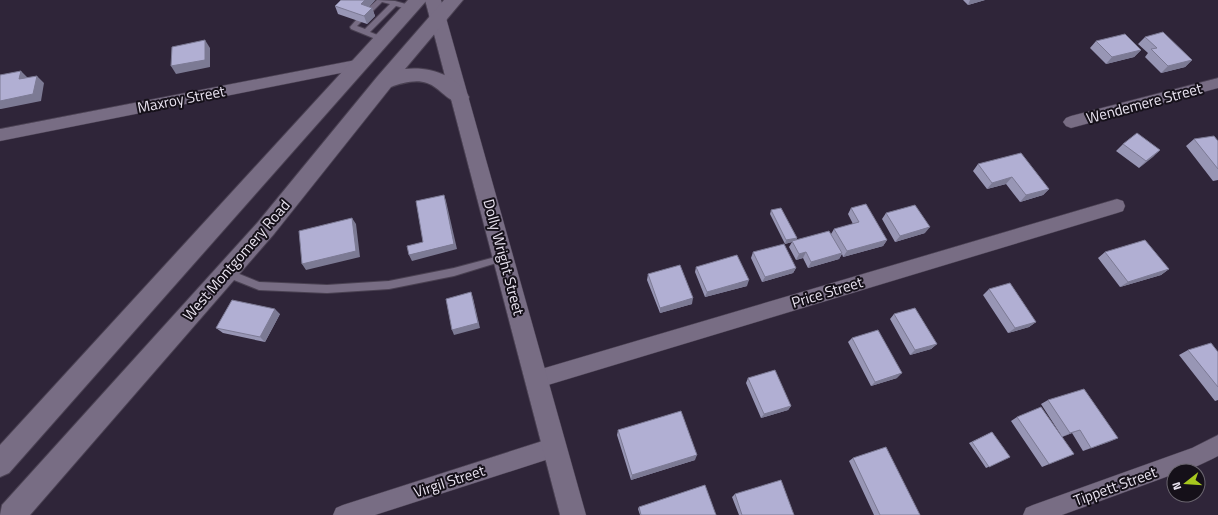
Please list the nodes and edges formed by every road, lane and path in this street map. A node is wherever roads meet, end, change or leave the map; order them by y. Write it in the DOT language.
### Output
graph roads {
  1 [pos="381,0"];
  2 [pos="454,0"];
  3 [pos="408,4"];
  4 [pos="436,10"];
  5 [pos="367,13"];
  6 [pos="359,21"];
  7 [pos="374,36"];
  8 [pos="361,64"];
  9 [pos="384,82"];
  10 [pos="1218,83"];
  11 [pos="460,97"];
  12 [pos="1071,122"];
  13 [pos="0,135"];
  14 [pos="1117,206"];
  15 [pos="504,258"];
  16 [pos="226,273"];
  17 [pos="538,379"];
  18 [pos="1218,445"];
  19 [pos="555,447"];
  20 [pos="0,464"];
  21 [pos="12,515"];
  22 [pos="344,515"];
  23 [pos="574,515"];
  24 [pos="1033,515"];
  1 -- 3 [label="lane"];
  1 -- 5 [label="lane"];
  2 -- 4 [label="main road, West Montgomery Road"];
  3 -- 7 [label="main road"];
  4 -- 9 [label="main road, West Montgomery Road"];
  4 -- 11 [label="street, Dolly Wright Street"];
  6 -- 7 [label="lane"];
  7 -- 8 [label="main road"];
  8 -- 13 [label="street, Maxroy Street"];
  8 -- 20 [label="main road"];
  9 -- 11 [label="main road"];
  9 -- 16 [label="main road, West Montgomery Road"];
  10 -- 12 [label="street, Wendemere Street"];
  11 -- 15 [label="street, Dolly Wright Street"];
  14 -- 17 [label="street, Price Street"];
  15 -- 16 [label="lane"];
  15 -- 17 [label="street, Dolly Wright Street"];
  16 -- 21 [label="main road, West Montgomery Road"];
  17 -- 19 [label="street, Dolly Wright Street"];
  18 -- 24 [label="street, Tippett Street"];
  19 -- 22 [label="street, Virgil Street"];
  19 -- 23 [label="street, Dolly Wright Street"];
}
